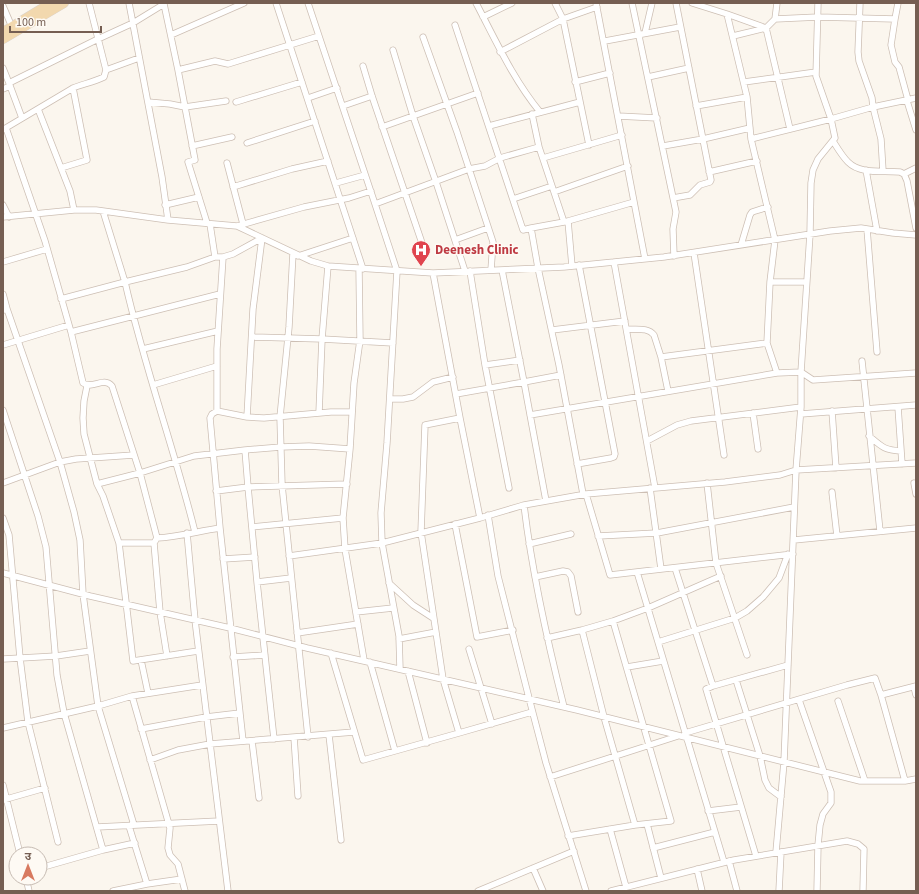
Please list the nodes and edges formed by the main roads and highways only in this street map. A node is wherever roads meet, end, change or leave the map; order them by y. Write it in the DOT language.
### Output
graph roads {
  1 [pos="52,3"];
  2 [pos="64,3"];
  3 [pos="3,32"];
  4 [pos="3,39"];
  1 -- 3 [label="main road"];
  2 -- 4 [label="main road"];
}
